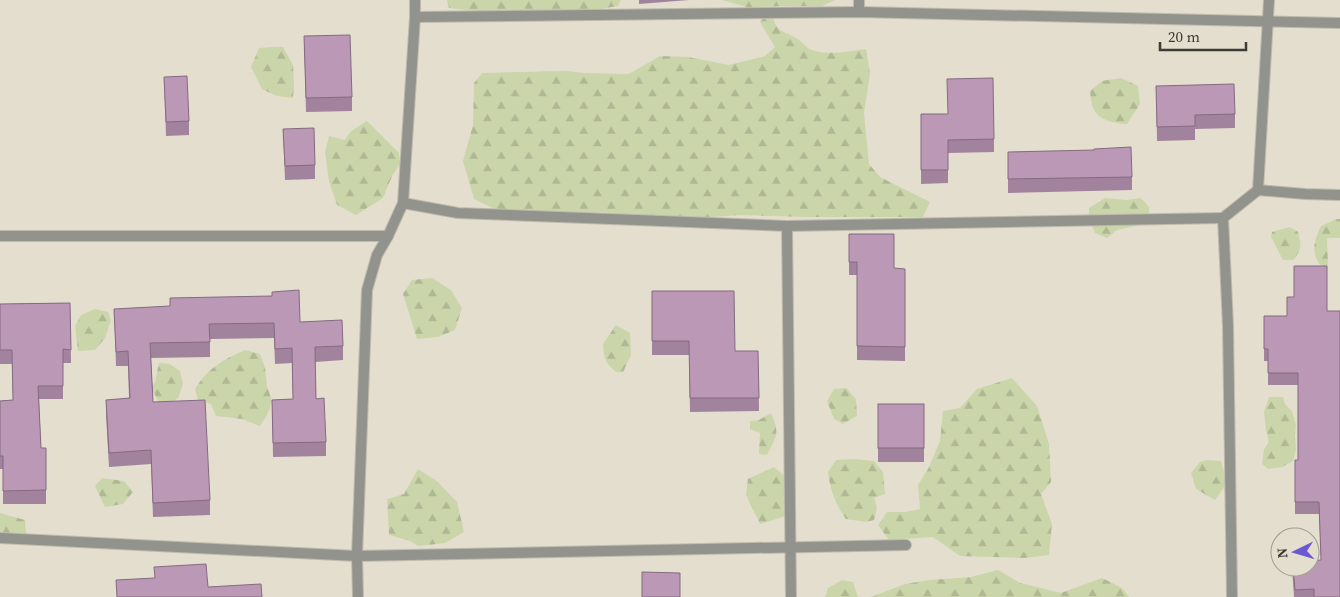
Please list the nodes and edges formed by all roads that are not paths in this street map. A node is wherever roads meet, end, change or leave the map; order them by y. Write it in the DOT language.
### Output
graph roads {
  1 [pos="415,0"];
  2 [pos="859,0"];
  3 [pos="1270,0"];
  4 [pos="859,12"];
  5 [pos="415,17"];
  6 [pos="1269,22"];
  7 [pos="1340,23"];
  8 [pos="1258,190"];
  9 [pos="1340,195"];
  10 [pos="403,202"];
  11 [pos="1223,218"];
  12 [pos="787,226"];
  13 [pos="0,236"];
  14 [pos="388,236"];
  15 [pos="0,538"];
  16 [pos="906,545"];
  17 [pos="790,548"];
  18 [pos="357,556"];
  19 [pos="358,597"];
  20 [pos="791,597"];
  21 [pos="1232,597"];
  1 -- 5 [label="street"];
  2 -- 4 [label="street"];
  3 -- 6 [label="street"];
  4 -- 5 [label="street"];
  4 -- 6 [label="street"];
  5 -- 10 [label="street"];
  6 -- 7 [label="street"];
  6 -- 8 [label="street"];
  8 -- 9 [label="street"];
  8 -- 11 [label="street"];
  10 -- 12 [label="street"];
  10 -- 14 [label="street"];
  11 -- 12 [label="street"];
  11 -- 21 [label="street"];
  12 -- 17 [label="street"];
  13 -- 14 [label="street"];
  14 -- 18 [label="street"];
  15 -- 18 [label="street"];
  16 -- 17 [label="street"];
  17 -- 18 [label="street"];
  17 -- 20 [label="street"];
  18 -- 19 [label="street"];
}
